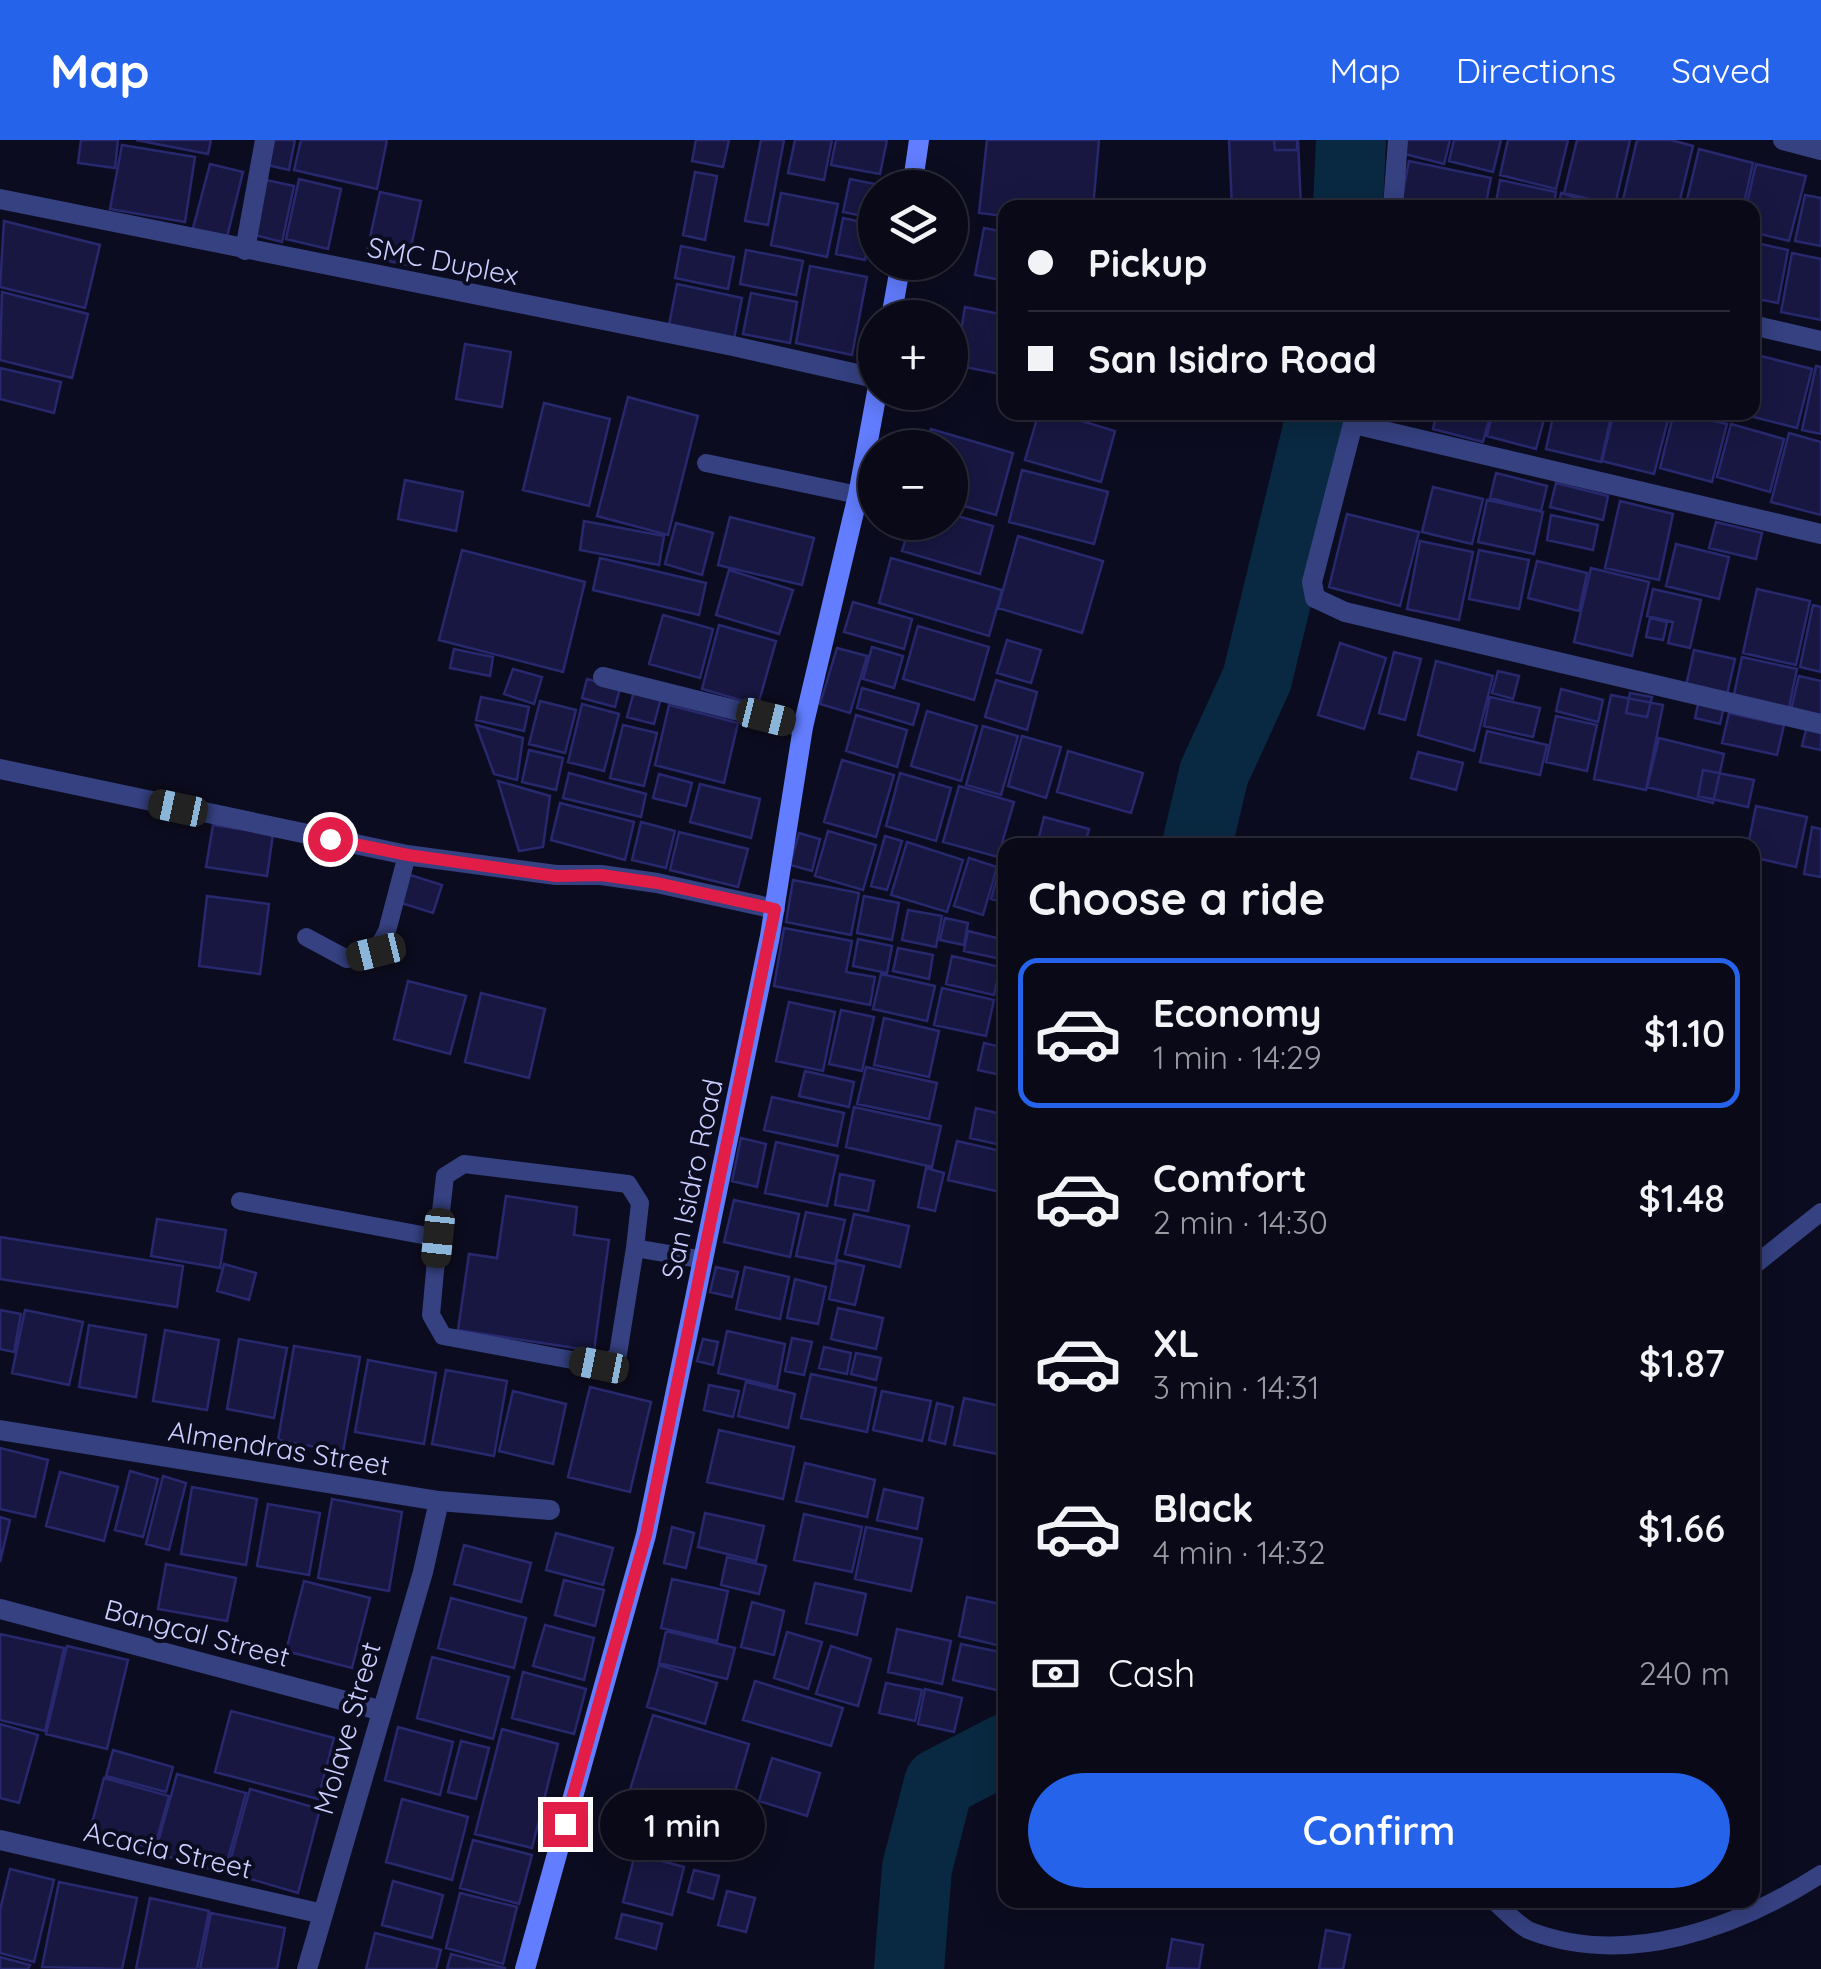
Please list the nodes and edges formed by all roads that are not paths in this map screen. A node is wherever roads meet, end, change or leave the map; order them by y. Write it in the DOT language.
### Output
graph roads {
  1 [pos="266,140"];
  2 [pos="919,140"];
  3 [pos="1398,140"];
  4 [pos="1783,140"];
  5 [pos="1821,150"];
  6 [pos="915,170"];
  7 [pos="0,199"];
  8 [pos="1394,200"];
  9 [pos="245,250"];
  10 [pos="1760,327"];
  11 [pos="1821,340"];
  12 [pos="858,374"];
  13 [pos="1354,420"];
  14 [pos="1363,420"];
  15 [pos="706,463"];
  16 [pos="858,495"];
  17 [pos="1821,534"];
  18 [pos="603,677"];
  19 [pos="1821,724"];
  20 [pos="803,726"];
  21 [pos="0,769"];
  22 [pos="408,855"];
  23 [pos="775,909"];
  24 [pos="306,937"];
  25 [pos="240,1201"];
  26 [pos="1821,1212"];
  27 [pos="438,1238"];
  28 [pos="635,1248"];
  29 [pos="704,1260"];
  30 [pos="1760,1261"];
  31 [pos="0,1430"];
  32 [pos="439,1501"];
  33 [pos="550,1510"];
  34 [pos="0,1609"];
  35 [pos="380,1710"];
  36 [pos="0,1840"];
  37 [pos="1821,1874"];
  38 [pos="1502,1908"];
  39 [pos="323,1914"];
  40 [pos="307,1969"];
  41 [pos="524,1969"];
  1 -- 9 [label="street"];
  2 -- 6 [label="main road"];
  3 -- 8 [label="street"];
  4 -- 5 [label="street"];
  7 -- 9 [label="street, SMC Duplex"];
  9 -- 12 [label="street, SMC Duplex"];
  10 -- 11 [label="street"];
  13 -- 19 [label="street"];
  14 -- 17 [label="street"];
  15 -- 16 [label="lane"];
  16 -- 20 [label="main road, San Isidro Road"];
  18 -- 20 [label="street"];
  20 -- 23 [label="main road, San Isidro Road"];
  21 -- 22 [label="street"];
  22 -- 23 [label="street"];
  22 -- 24 [label="lane"];
  23 -- 29 [label="main road, San Isidro Road"];
  25 -- 27 [label="lane"];
  26 -- 30 [label="lane"];
  27 -- 28 [label="lane"];
  27 -- 28 [label="lane"];
  28 -- 29 [label="lane"];
  29 -- 41 [label="main road, San Isidro Road"];
  31 -- 32 [label="street, Almendras Street"];
  32 -- 33 [label="street, Almendras Street"];
  32 -- 35 [label="street, Molave Street"];
  34 -- 35 [label="street, Bangcal Street"];
  35 -- 39 [label="street, Molave Street"];
  36 -- 39 [label="street, Acacia Street"];
  37 -- 38 [label="lane"];
  39 -- 40 [label="street, Molave Street"];
}
